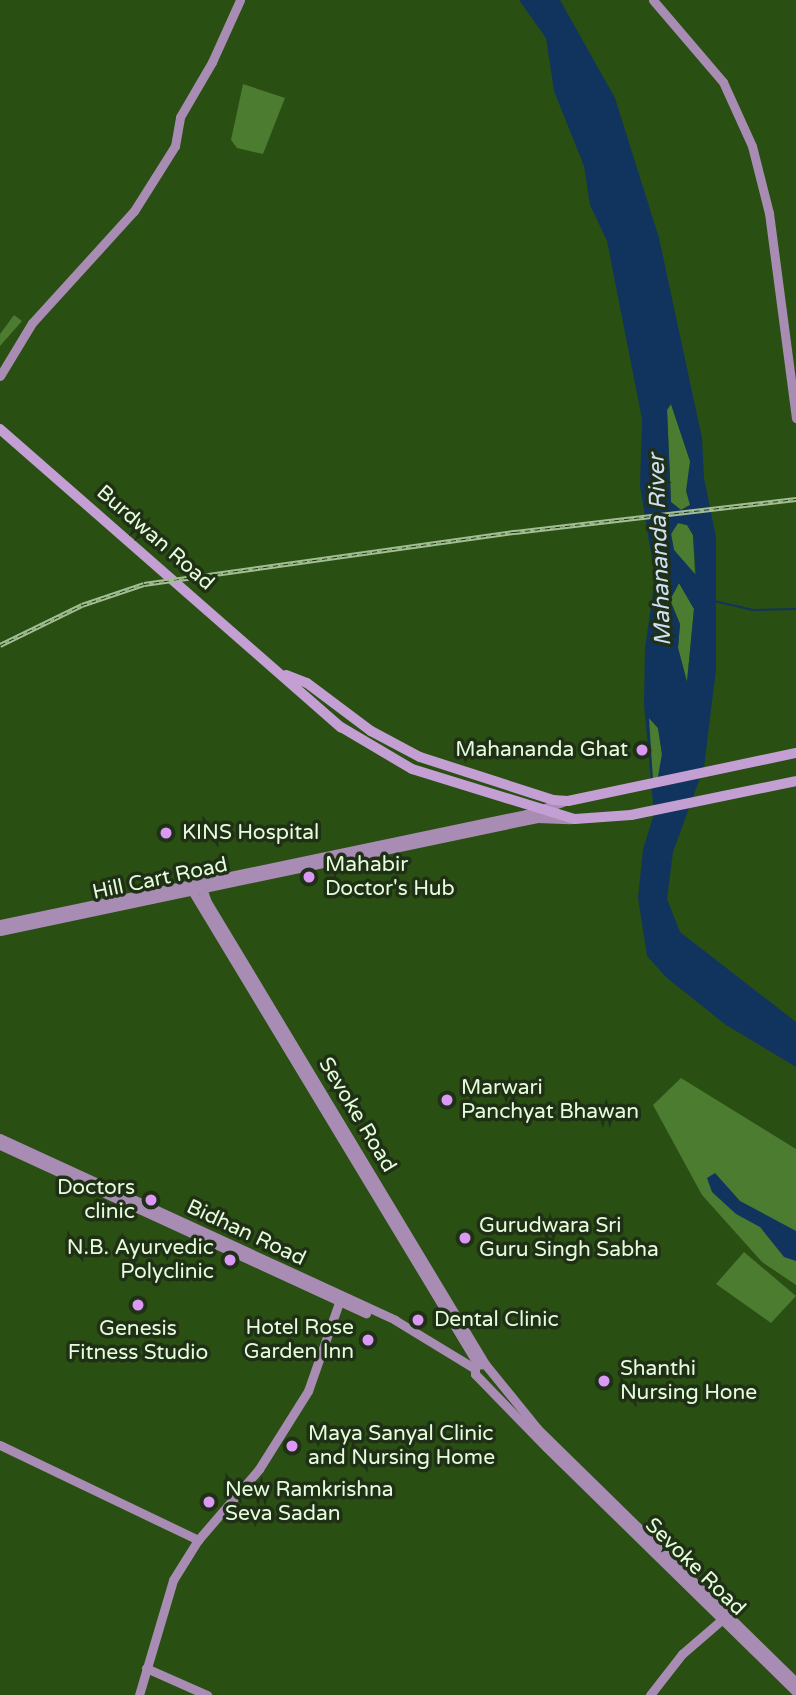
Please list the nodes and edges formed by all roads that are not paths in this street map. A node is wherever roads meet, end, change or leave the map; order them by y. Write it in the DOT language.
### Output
graph roads {
  1 [pos="240,0"];
  2 [pos="653,0"];
  3 [pos="0,376"];
  4 [pos="796,418"];
  5 [pos="1,430"];
  6 [pos="278,670"];
  7 [pos="796,753"];
  8 [pos="796,781"];
  9 [pos="538,796"];
  10 [pos="568,801"];
  11 [pos="540,813"];
  12 [pos="202,887"];
  13 [pos="191,889"];
  14 [pos="0,924"];
  15 [pos="0,931"];
  16 [pos="253,984"];
  17 [pos="0,1138"];
  18 [pos="0,1145"];
  19 [pos="104,1189"];
  20 [pos="340,1299"];
  21 [pos="480,1369"];
  22 [pos="0,1445"];
  23 [pos="198,1540"];
  24 [pos="725,1617"];
  25 [pos="146,1668"];
  26 [pos="796,1682"];
  27 [pos="796,1692"];
  28 [pos="139,1695"];
  29 [pos="207,1695"];
  30 [pos="650,1695"];
  1 -- 3 [label="main road"];
  2 -- 4 [label="main road"];
  5 -- 6 [label="main road, Burdwan Road"];
  6 -- 9 [label="main road, Burdwan Road"];
  6 -- 11 [label="main road, Burdwan Road"];
  7 -- 10 [label="main road, Hill Cart Road"];
  8 -- 11 [label="main road"];
  9 -- 10 [label="main road, Burdwan Road"];
  9 -- 11 [label="main road"];
  10 -- 11 [label="main road, Hill Cart Road"];
  11 -- 12 [label="main road, Hill Cart Road"];
  12 -- 13 [label="main road, Hill Cart Road"];
  12 -- 16 [label="main road, Sevoke Road"];
  13 -- 14 [label="main road, Hill Cart Road"];
  13 -- 15 [label="main road, Hill Cart Road"];
  13 -- 16 [label="main road, Sevoke Road"];
  16 -- 21 [label="main road, Sevoke Road"];
  17 -- 19 [label="main road, Bidhan Road"];
  18 -- 19 [label="main road, Bidhan Road"];
  19 -- 20 [label="main road, Bidhan Road"];
  20 -- 21 [label="main road, Bidhan Road"];
  20 -- 23 [label="main road"];
  21 -- 24 [label="main road, Sevoke Road"];
  22 -- 23 [label="main road"];
  23 -- 25 [label="main road"];
  24 -- 26 [label="main road, Sevoke Road"];
  24 -- 27 [label="main road, Sevoke Road"];
  24 -- 30 [label="main road"];
  25 -- 28 [label="main road"];
  25 -- 29 [label="main road"];
}
